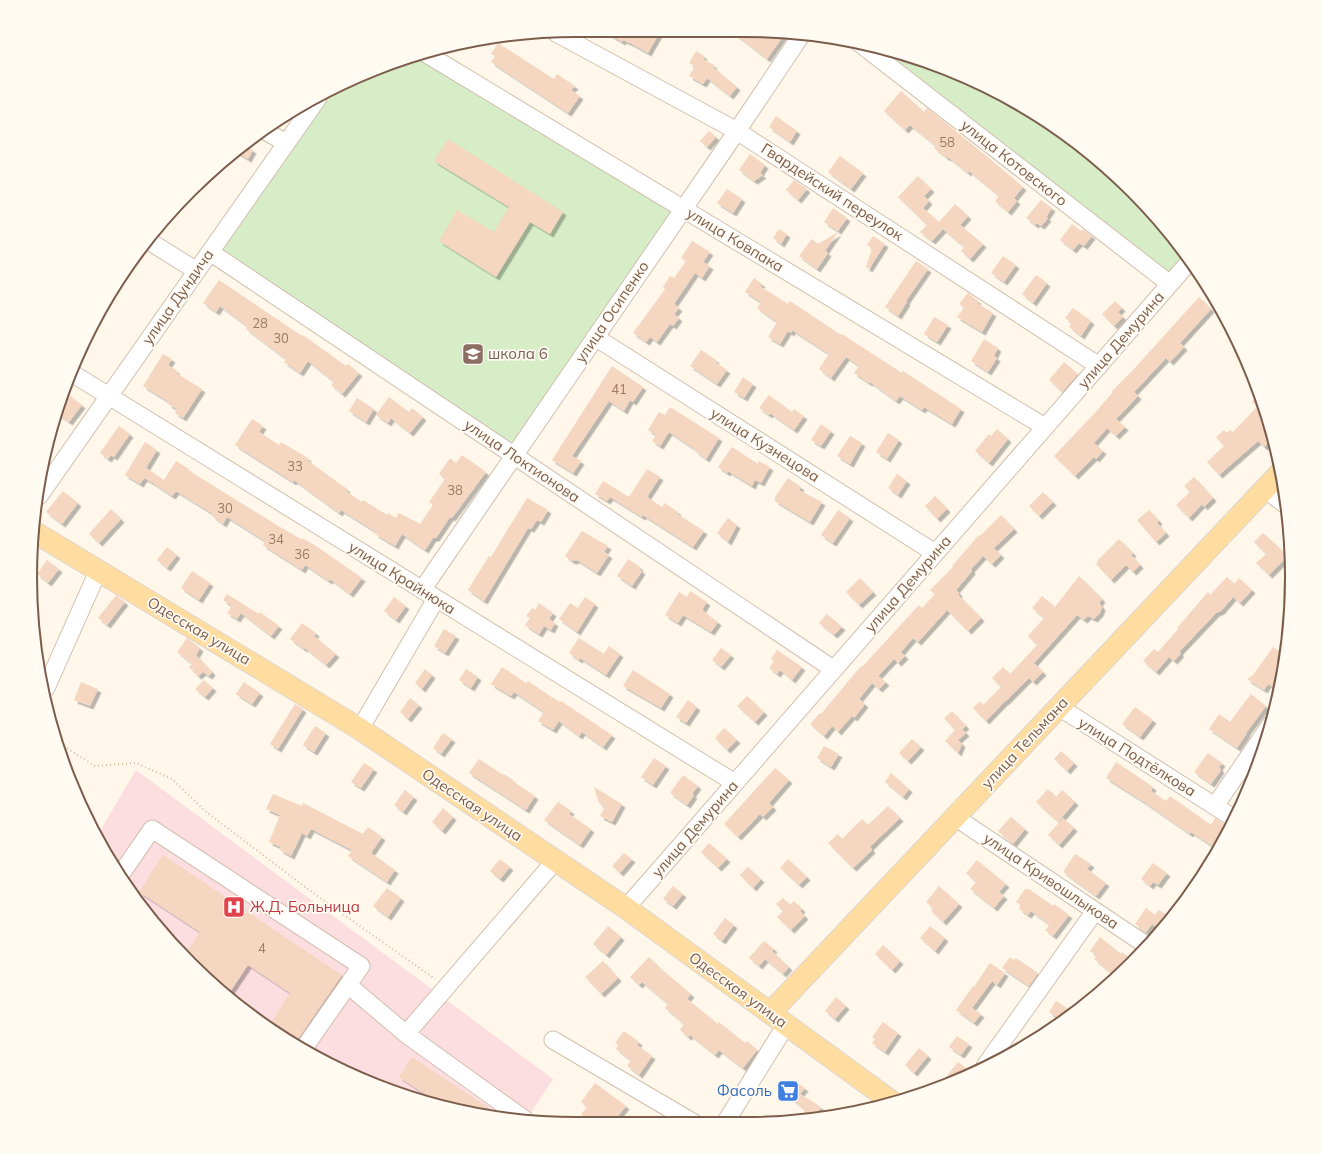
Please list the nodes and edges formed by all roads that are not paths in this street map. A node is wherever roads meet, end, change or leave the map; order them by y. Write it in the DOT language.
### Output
graph roads {
  1 [pos="564,37"];
  2 [pos="798,40"];
  3 [pos="870,52"];
  4 [pos="431,57"];
  5 [pos="312,106"];
  6 [pos="737,131"];
  7 [pos="269,133"];
  8 [pos="286,143"];
  9 [pos="683,209"];
  10 [pos="153,244"];
  11 [pos="210,252"];
  12 [pos="1186,266"];
  13 [pos="197,271"];
  14 [pos="1170,284"];
  15 [pos="595,337"];
  16 [pos="1099,366"];
  17 [pos="76,376"];
  18 [pos="109,396"];
  19 [pos="1045,427"];
  20 [pos="514,456"];
  21 [pos="1276,477"];
  22 [pos="45,488"];
  23 [pos="1265,488"];
  24 [pos="1279,499"];
  25 [pos="39,535"];
  26 [pos="935,553"];
  27 [pos="99,569"];
  28 [pos="429,595"];
  29 [pos="833,670"];
  30 [pos="48,684"];
  31 [pos="1059,707"];
  32 [pos="360,729"];
  33 [pos="1259,741"];
  34 [pos="735,783"];
  35 [pos="1215,806"];
  36 [pos="1229,815"];
  37 [pos="955,817"];
  38 [pos="555,861"];
  39 [pos="124,871"];
  40 [pos="626,908"];
  41 [pos="1095,911"];
  42 [pos="1142,942"];
  43 [pos="348,985"];
  44 [pos="770,1013"];
  45 [pos="786,1025"];
  46 [pos="406,1034"];
  47 [pos="553,1040"];
  48 [pos="306,1045"];
  49 [pos="991,1057"];
  50 [pos="887,1098"];
  51 [pos="504,1112"];
  52 [pos="684,1117"];
  53 [pos="729,1117"];
  1 -- 6 [label="street, Гвардейский переулок"];
  2 -- 6 [label="street, улица Осипенко"];
  3 -- 14 [label="street, улица Котовского"];
  4 -- 9 [label="street, улица Ковпака"];
  5 -- 8 [label="street, улица Дундича"];
  6 -- 9 [label="street, улица Осипенко"];
  6 -- 16 [label="street, Гвардейский переулок"];
  7 -- 8 [label="street"];
  8 -- 11 [label="street, улица Дундича"];
  9 -- 15 [label="street, улица Осипенко"];
  9 -- 19 [label="street, улица Ковпака"];
  10 -- 13 [label="street"];
  11 -- 13 [label="street, улица Дундича"];
  11 -- 20 [label="street, улица Локтионова"];
  12 -- 14 [label="street, улица Демурина"];
  13 -- 18 [label="street, улица Дундича"];
  14 -- 16 [label="street, улица Демурина"];
  15 -- 20 [label="street, улица Осипенко"];
  15 -- 26 [label="street, улица Кузнецова"];
  16 -- 19 [label="street, улица Демурина"];
  17 -- 18 [label="street, улица Крайнюка"];
  18 -- 22 [label="street, улица Дундича"];
  18 -- 28 [label="street, улица Крайнюка"];
  19 -- 26 [label="street, улица Демурина"];
  20 -- 28 [label="street, улица Осипенко"];
  20 -- 29 [label="street, улица Локтионова"];
  21 -- 23 [label="main road, улица Тельмана"];
  23 -- 24 [label="street"];
  23 -- 31 [label="main road, улица Тельмана"];
  25 -- 27 [label="main road, Одесская улица"];
  26 -- 29 [label="street, улица Демурина"];
  27 -- 30 [label="street"];
  27 -- 32 [label="main road, Одесская улица"];
  28 -- 32 [label="street, улица Осипенко"];
  28 -- 34 [label="street, улица Крайнюка"];
  29 -- 34 [label="street, улица Демурина"];
  31 -- 35 [label="street, улица Подтёлкова"];
  31 -- 37 [label="main road, улица Тельмана"];
  32 -- 38 [label="main road, Одесская улица"];
  33 -- 35 [label="street"];
  34 -- 40 [label="street, улица Демурина"];
  35 -- 36 [label="street, улица Подтёлкова"];
  37 -- 41 [label="street, улица Кривошлыкова"];
  37 -- 44 [label="main road, улица Тельмана"];
  38 -- 40 [label="main road, Одесская улица"];
  38 -- 46 [label="street"];
  39 -- 43 [label="street"];
  40 -- 44 [label="main road, Одесская улица"];
  41 -- 42 [label="street, улица Кривошлыкова"];
  41 -- 49 [label="street"];
  43 -- 46 [label="street"];
  43 -- 48 [label="street"];
  44 -- 45 [label="main road, Одесская улица"];
  45 -- 50 [label="main road, Одесская улица"];
  45 -- 53 [label="street"];
  46 -- 51 [label="street"];
  47 -- 52 [label="street"];
}
